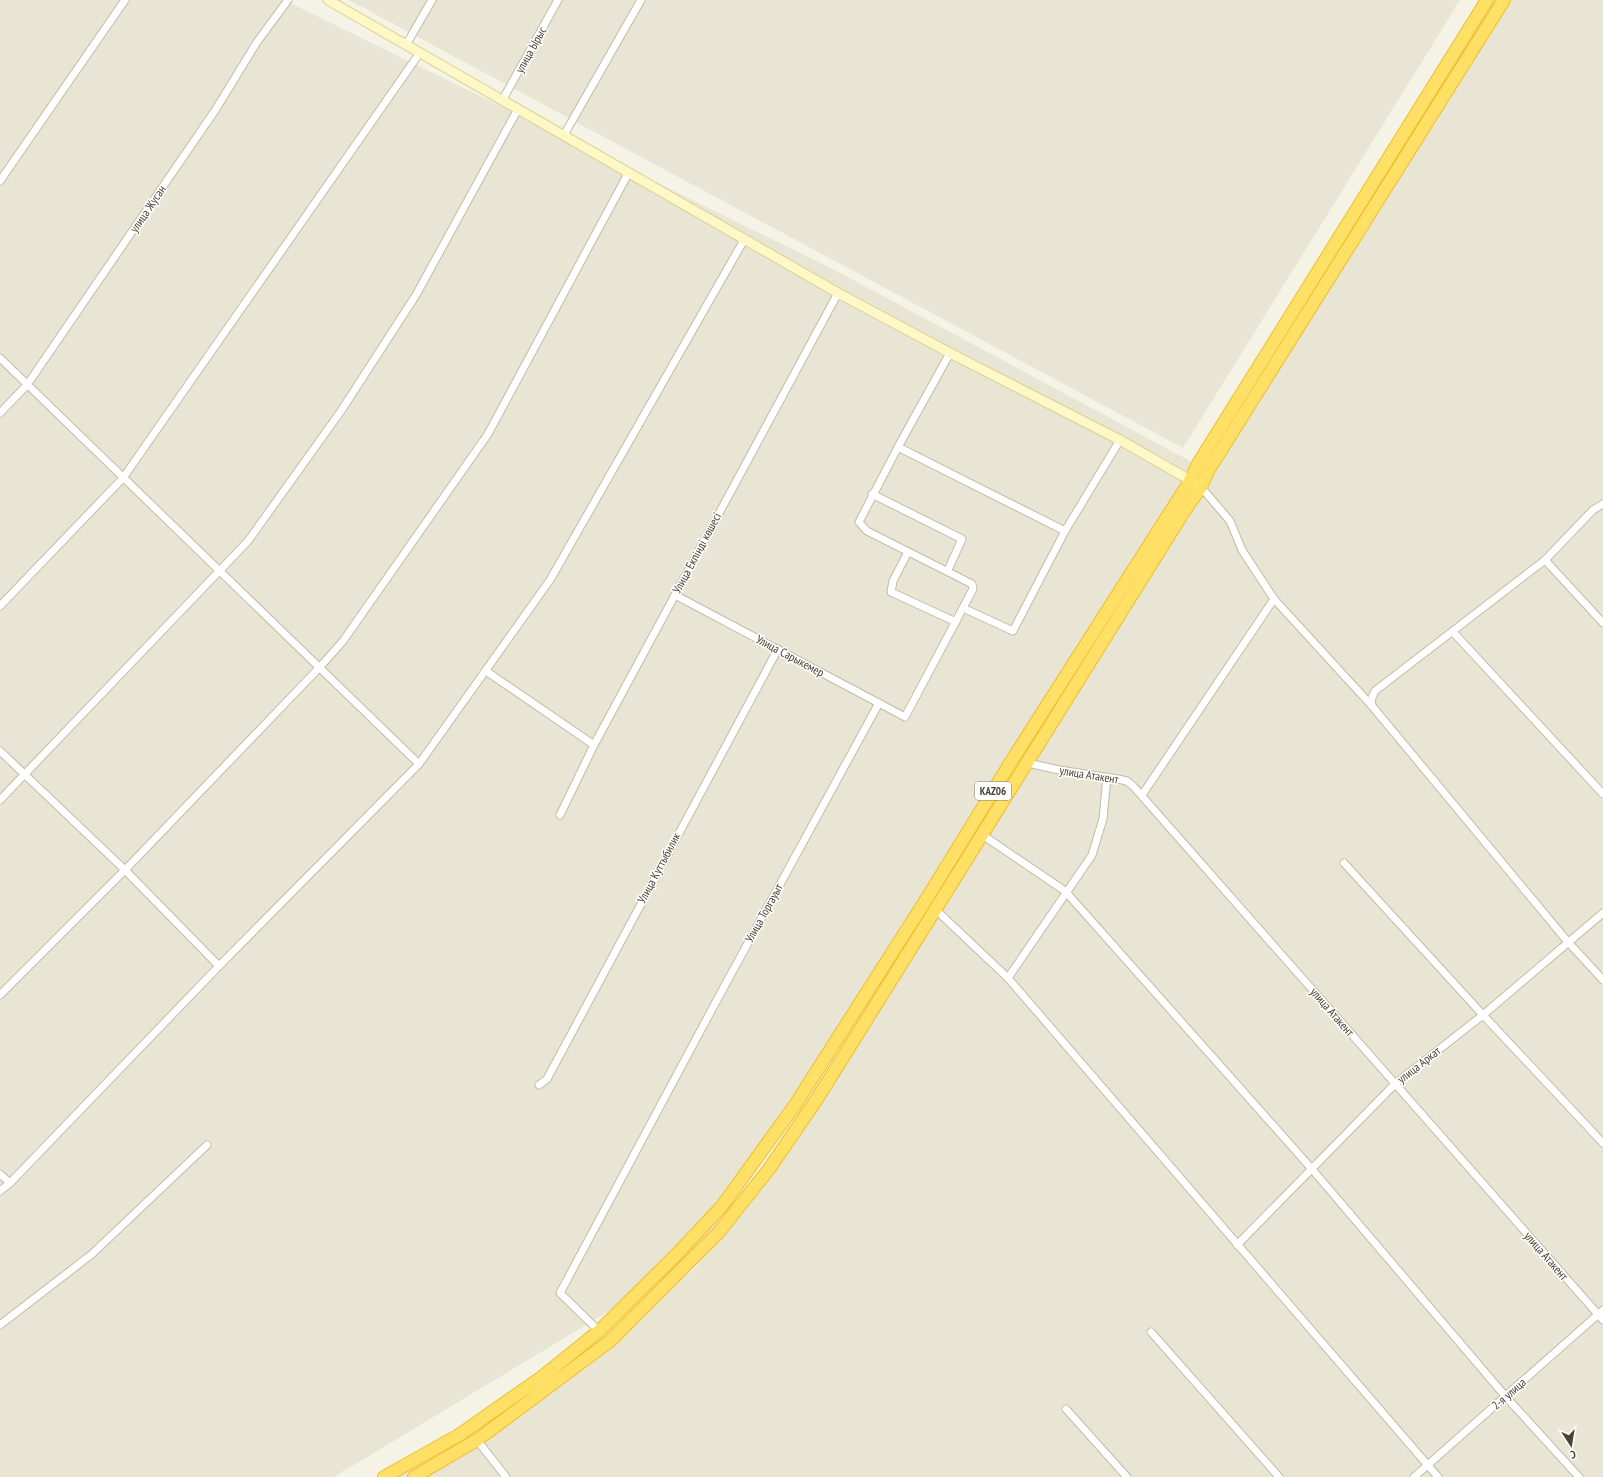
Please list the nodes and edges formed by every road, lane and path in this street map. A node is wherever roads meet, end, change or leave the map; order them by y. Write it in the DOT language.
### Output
graph roads {
  1 [pos="125,0"];
  2 [pos="288,0"];
  3 [pos="328,0"];
  4 [pos="432,0"];
  5 [pos="558,0"];
  6 [pos="641,0"];
  7 [pos="1487,0"];
  8 [pos="1504,0"];
  9 [pos="406,45"];
  10 [pos="419,54"];
  11 [pos="503,99"];
  12 [pos="518,109"];
  13 [pos="564,136"];
  14 [pos="629,172"];
  15 [pos="0,181"];
  16 [pos="744,240"];
  17 [pos="838,293"];
  18 [pos="950,353"];
  19 [pos="0,358"];
  20 [pos="28,385"];
  21 [pos="0,413"];
  22 [pos="1120,440"];
  23 [pos="898,446"];
  24 [pos="123,478"];
  25 [pos="1190,481"];
  26 [pos="1201,487"];
  27 [pos="872,494"];
  28 [pos="1603,504"];
  29 [pos="1065,530"];
  30 [pos="908,552"];
  31 [pos="1545,560"];
  32 [pos="948,570"];
  33 [pos="220,572"];
  34 [pos="675,595"];
  35 [pos="1274,598"];
  36 [pos="0,606"];
  37 [pos="963,608"];
  38 [pos="956,622"];
  39 [pos="1603,624"];
  40 [pos="1453,632"];
  41 [pos="778,649"];
  42 [pos="319,668"];
  43 [pos="486,670"];
  44 [pos="879,703"];
  45 [pos="1372,706"];
  46 [pos="594,744"];
  47 [pos="0,751"];
  48 [pos="1028,762"];
  49 [pos="419,764"];
  50 [pos="25,774"];
  51 [pos="1108,777"];
  52 [pos="1603,794"];
  53 [pos="1142,795"];
  54 [pos="0,800"];
  55 [pos="560,815"];
  56 [pos="981,834"];
  57 [pos="1344,863"];
  58 [pos="125,870"];
  59 [pos="1065,891"];
  60 [pos="935,909"];
  61 [pos="1603,913"];
  62 [pos="1568,942"];
  63 [pos="219,966"];
  64 [pos="1008,978"];
  65 [pos="1603,980"];
  66 [pos="0,995"];
  67 [pos="1483,1015"];
  68 [pos="1395,1084"];
  69 [pos="539,1086"];
  70 [pos="803,1091"];
  71 [pos="817,1099"];
  72 [pos="1603,1143"];
  73 [pos="207,1145"];
  74 [pos="1311,1168"];
  75 [pos="0,1174"];
  76 [pos="10,1183"];
  77 [pos="0,1192"];
  78 [pos="1237,1245"];
  79 [pos="1602,1315"];
  80 [pos="0,1324"];
  81 [pos="599,1331"];
  82 [pos="1151,1332"];
  83 [pos="1506,1397"];
  84 [pos="1066,1409"];
  85 [pos="477,1440"];
  86 [pos="1428,1465"];
  87 [pos="384,1477"];
  88 [pos="414,1477"];
  89 [pos="506,1477"];
  90 [pos="1127,1477"];
  91 [pos="1279,1477"];
  92 [pos="1414,1477"];
  93 [pos="1438,1477"];
  94 [pos="1579,1477"];
  1 -- 15 [label="street"];
  2 -- 20 [label="street, улица Жусан"];
  3 -- 9 [label="main road"];
  4 -- 9 [label="street"];
  5 -- 11 [label="street, улица Ырыс"];
  6 -- 13 [label="street"];
  7 -- 25 [label="highway, KАZ06"];
  8 -- 26 [label="highway, KАZ06"];
  9 -- 10 [label="main road"];
  10 -- 11 [label="main road"];
  10 -- 24 [label="street"];
  11 -- 12 [label="main road"];
  12 -- 13 [label="main road"];
  12 -- 33 [label="street"];
  13 -- 14 [label="main road"];
  14 -- 16 [label="main road"];
  14 -- 42 [label="street"];
  16 -- 17 [label="main road"];
  16 -- 43 [label="street"];
  17 -- 18 [label="main road"];
  17 -- 34 [label="street, Улица Екпінді көшесі"];
  18 -- 22 [label="main road"];
  18 -- 23 [label="street"];
  19 -- 20 [label="street"];
  20 -- 21 [label="street, улица Жусан"];
  20 -- 24 [label="street"];
  22 -- 25 [label="main road"];
  22 -- 29 [label="street"];
  23 -- 27 [label="street"];
  23 -- 29 [label="street"];
  24 -- 33 [label="street"];
  24 -- 36 [label="street"];
  25 -- 26 [label="main road"];
  25 -- 70 [label="highway, KАZ06"];
  26 -- 35 [label="street"];
  26 -- 48 [label="highway, KАZ06"];
  27 -- 30 [label="street"];
  27 -- 32 [label="street"];
  28 -- 31 [label="street"];
  29 -- 37 [label="street"];
  30 -- 32 [label="street"];
  30 -- 38 [label="street"];
  31 -- 39 [label="street"];
  31 -- 40 [label="street"];
  32 -- 37 [label="street"];
  33 -- 42 [label="street"];
  33 -- 50 [label="street"];
  34 -- 41 [label="street, Улица Сарыкемер"];
  34 -- 46 [label="street, Улица Екпінді көшесі"];
  35 -- 45 [label="street"];
  35 -- 53 [label="street"];
  37 -- 38 [label="street"];
  38 -- 44 [label="street, Улица Сарыкемер"];
  40 -- 45 [label="street"];
  40 -- 52 [label="street"];
  41 -- 44 [label="street, Улица Сарыкемер"];
  41 -- 69 [label="street, Улица Куттыбилик"];
  42 -- 49 [label="street"];
  42 -- 58 [label="street"];
  43 -- 46 [label="street"];
  43 -- 49 [label="street"];
  44 -- 81 [label="street, Улица Торгауыт"];
  45 -- 62 [label="street"];
  46 -- 55 [label="street, Улица Екпінді көшесі"];
  47 -- 50 [label="street"];
  48 -- 51 [label="street, улица Атакент"];
  48 -- 56 [label="highway, KАZ06"];
  49 -- 63 [label="street"];
  50 -- 54 [label="street"];
  50 -- 58 [label="street"];
  51 -- 53 [label="street, улица Атакент"];
  51 -- 59 [label="street"];
  53 -- 68 [label="street, улица Атакент"];
  56 -- 59 [label="street"];
  56 -- 60 [label="highway, KАZ06"];
  57 -- 67 [label="street"];
  58 -- 63 [label="street"];
  58 -- 66 [label="street"];
  59 -- 64 [label="street"];
  59 -- 74 [label="street"];
  60 -- 64 [label="street"];
  60 -- 71 [label="highway, KАZ06"];
  61 -- 62 [label="street, улица Аркат"];
  62 -- 65 [label="street"];
  62 -- 67 [label="street, улица Аркат"];
  63 -- 76 [label="street"];
  64 -- 78 [label="street"];
  67 -- 68 [label="street, улица Аркат"];
  67 -- 72 [label="street"];
  68 -- 74 [label="street, улица Аркат"];
  68 -- 79 [label="street, улица Атакент"];
  70 -- 71 [label="highway"];
  70 -- 81 [label="highway, KАZ06"];
  71 -- 85 [label="highway, KАZ06"];
  73 -- 80 [label="street"];
  74 -- 78 [label="street, улица Аркат"];
  74 -- 83 [label="street"];
  75 -- 76 [label="street"];
  76 -- 77 [label="street"];
  78 -- 86 [label="street"];
  79 -- 83 [label="street, 2-я улица"];
  81 -- 87 [label="highway, KАZ06"];
  82 -- 91 [label="street"];
  83 -- 86 [label="street, 2-я улица"];
  83 -- 94 [label="street"];
  84 -- 90 [label="street"];
  85 -- 88 [label="highway, KАZ06"];
  85 -- 89 [label="street"];
  86 -- 92 [label="street, 2-я улица"];
  86 -- 93 [label="street"];
}
